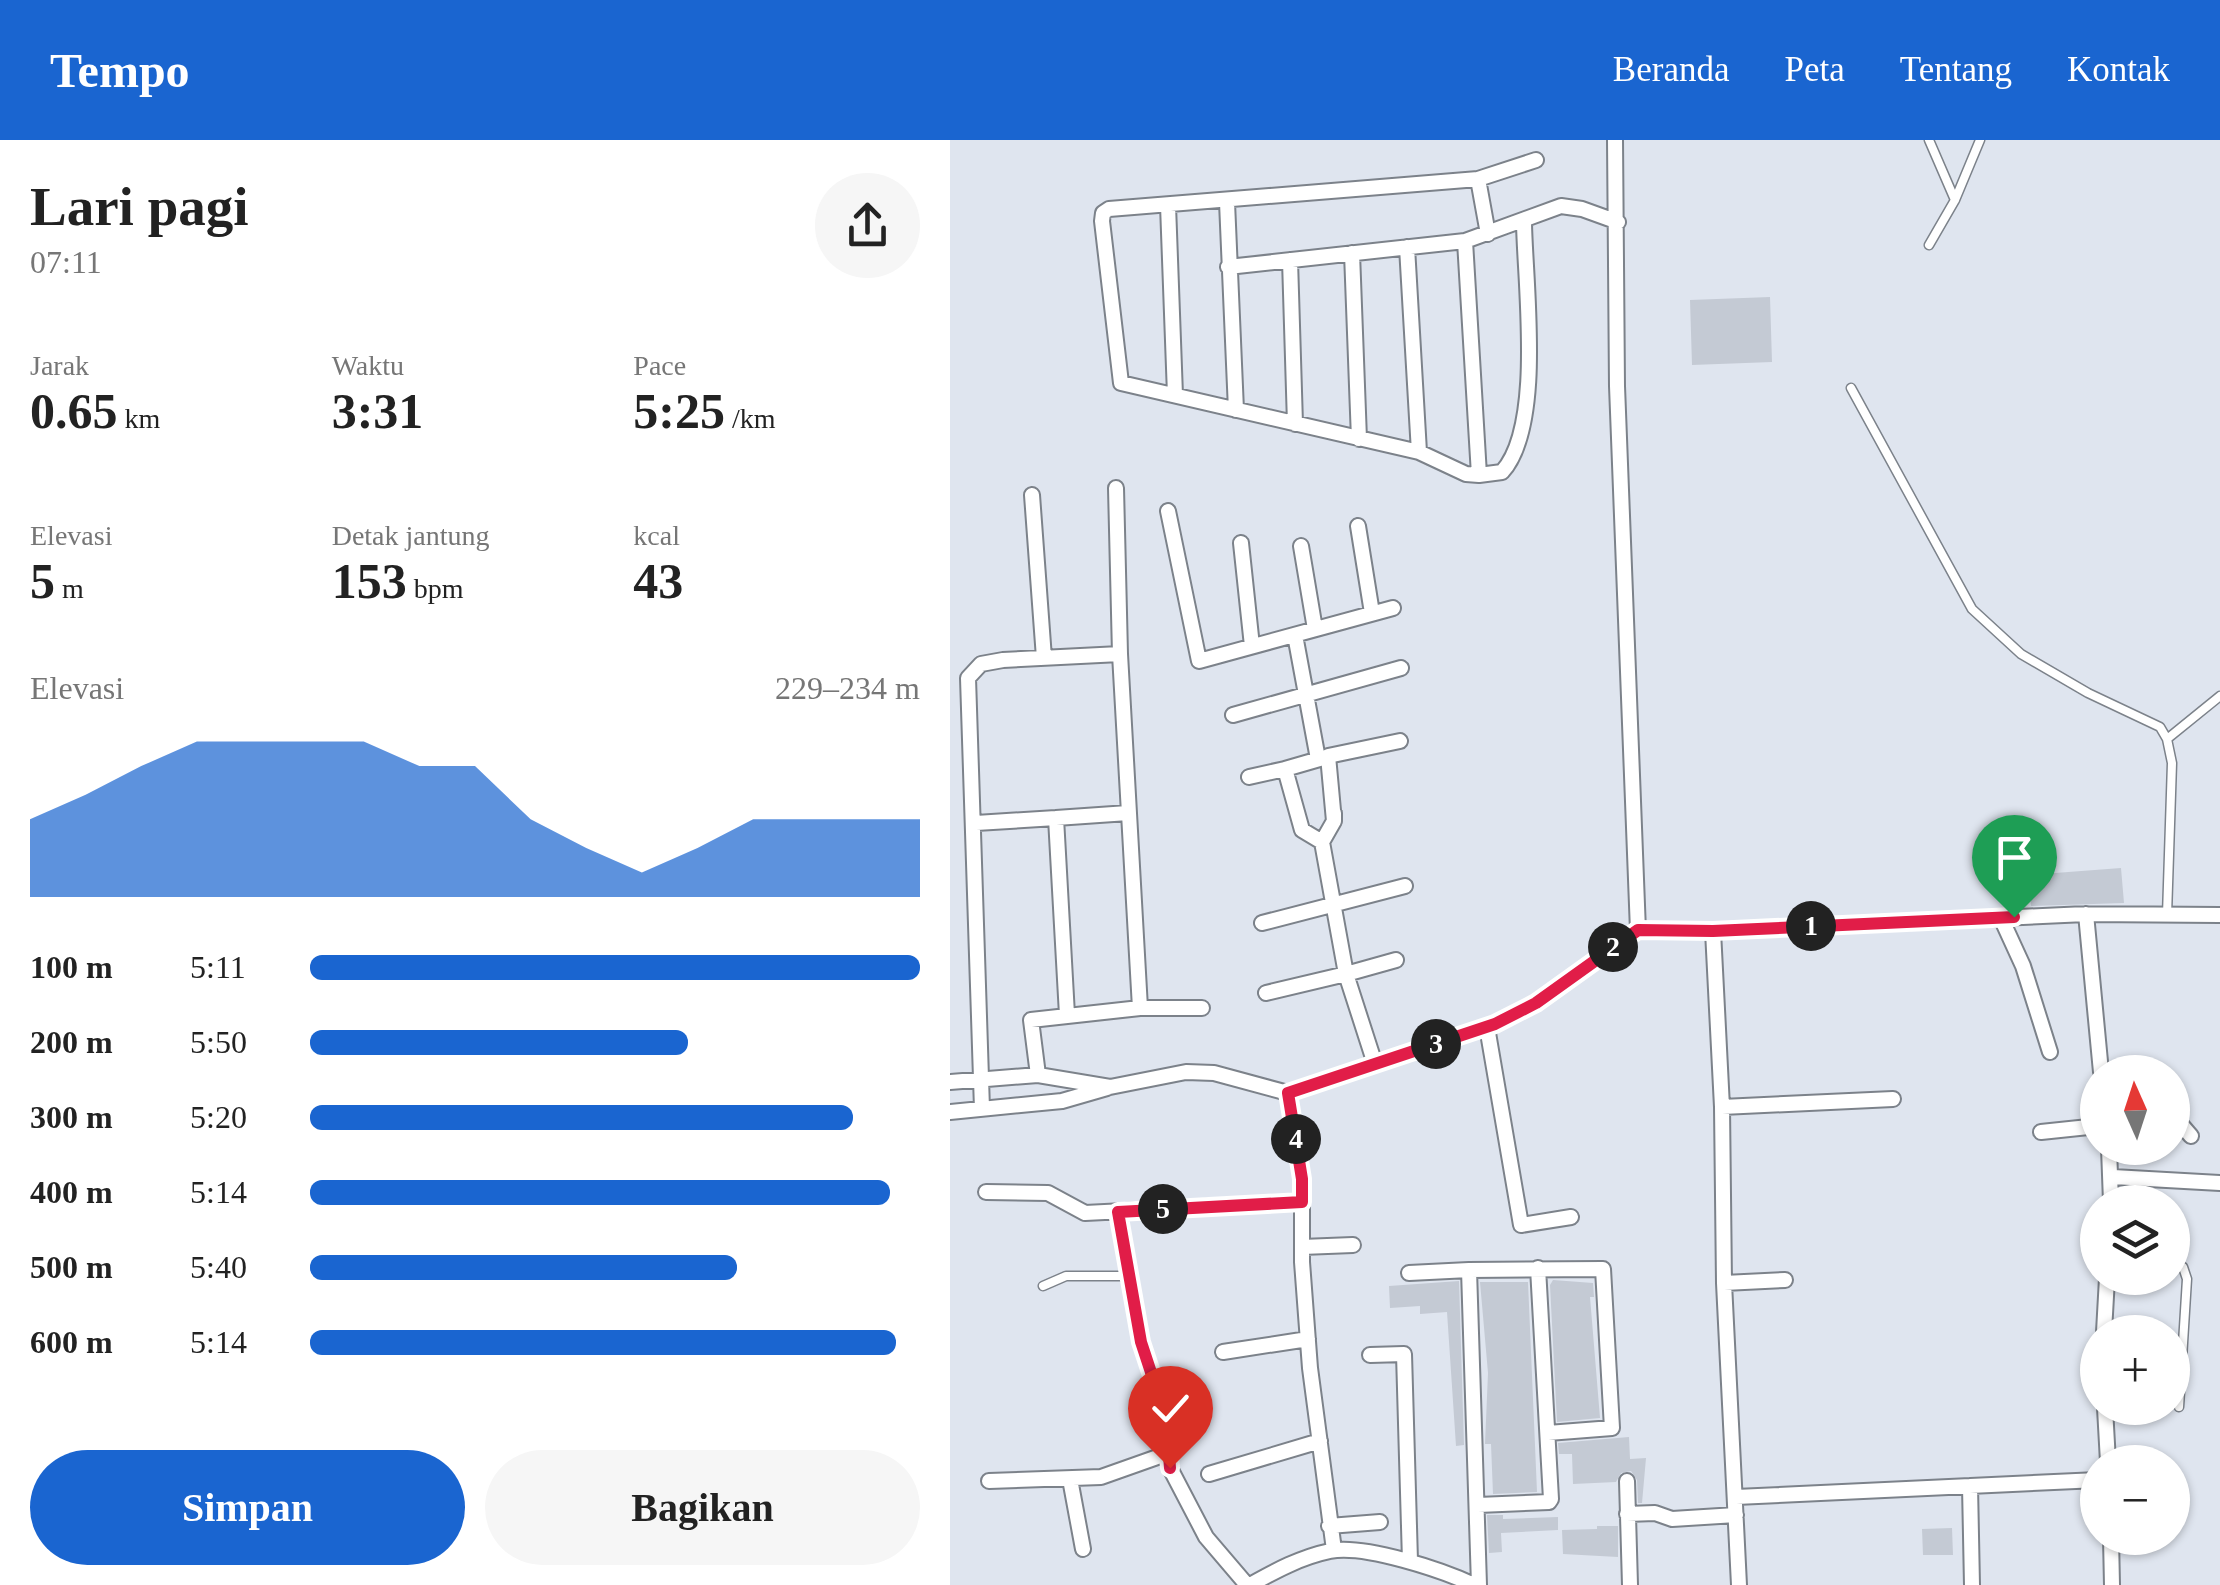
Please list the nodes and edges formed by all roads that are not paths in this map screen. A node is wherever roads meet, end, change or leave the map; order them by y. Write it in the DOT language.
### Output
graph roads {
  1 [pos="1615,140"];
  2 [pos="1929,140"];
  3 [pos="1980,140"];
  4 [pos="1536,160"];
  5 [pos="1478,180"];
  6 [pos="1955,200"];
  7 [pos="1227,202"];
  8 [pos="1168,205"];
  9 [pos="1618,222"];
  10 [pos="1524,223"];
  11 [pos="1488,234"];
  12 [pos="1465,241"];
  13 [pos="1929,245"];
  14 [pos="1407,248"];
  15 [pos="1352,253"];
  16 [pos="1290,260"];
  17 [pos="1228,266"];
  18 [pos="1851,388"];
  19 [pos="1176,395"];
  20 [pos="1236,410"];
  21 [pos="1294,424"];
  22 [pos="1359,439"];
  23 [pos="1418,452"];
  24 [pos="1479,475"];
  25 [pos="1116,488"];
  26 [pos="1032,495"];
  27 [pos="1168,511"];
  28 [pos="1358,526"];
  29 [pos="1241,543"];
  30 [pos="1300,546"];
  31 [pos="1393,608"];
  32 [pos="1372,614"];
  33 [pos="1315,629"];
  34 [pos="1296,635"];
  35 [pos="1252,646"];
  36 [pos="1120,654"];
  37 [pos="1044,658"];
  38 [pos="1402,668"];
  39 [pos="1306,696"];
  40 [pos="2220,696"];
  41 [pos="1234,715"];
  42 [pos="2167,739"];
  43 [pos="1400,741"];
  44 [pos="1323,758"];
  45 [pos="1285,769"];
  46 [pos="1249,777"];
  47 [pos="1128,813"];
  48 [pos="1056,818"];
  49 [pos="976,823"];
  50 [pos="1322,842"];
  51 [pos="1405,886"];
  52 [pos="1334,904"];
  53 [pos="2086,914"];
  54 [pos="2167,915"];
  55 [pos="2220,915"];
  56 [pos="2002,918"];
  57 [pos="1262,923"];
  58 [pos="1638,930"];
  59 [pos="1713,931"];
  60 [pos="1396,960"];
  61 [pos="1346,974"];
  62 [pos="1266,993"];
  63 [pos="1140,1008"];
  64 [pos="1202,1008"];
  65 [pos="1067,1015"];
  66 [pos="1487,1027"];
  67 [pos="2050,1052"];
  68 [pos="2100,1055"];
  69 [pos="1375,1064"];
  70 [pos="1038,1076"];
  71 [pos="982,1079"];
  72 [pos="950,1082"];
  73 [pos="1110,1088"];
  74 [pos="1288,1093"];
  75 [pos="1893,1099"];
  76 [pos="1722,1107"];
  77 [pos="982,1109"];
  78 [pos="950,1112"];
  79 [pos="2080,1128"];
  80 [pos="2041,1132"];
  81 [pos="2112,1165"];
  82 [pos="2113,1177"];
  83 [pos="2220,1183"];
  84 [pos="2112,1185"];
  85 [pos="986,1192"];
  86 [pos="1302,1202"];
  87 [pos="1118,1212"];
  88 [pos="1571,1217"];
  89 [pos="1353,1245"];
  90 [pos="1302,1248"];
  91 [pos="1538,1268"];
  92 [pos="1468,1270"];
  93 [pos="1409,1273"];
  94 [pos="1128,1276"];
  95 [pos="1785,1280"];
  96 [pos="1724,1283"];
  97 [pos="1044,1286"];
  98 [pos="1308,1340"];
  99 [pos="1223,1352"];
  100 [pos="1370,1355"];
  101 [pos="1548,1433"];
  102 [pos="1320,1441"];
  103 [pos="1166,1454"];
  104 [pos="1209,1474"];
  105 [pos="1070,1479"];
  106 [pos="989,1480"];
  107 [pos="1627,1481"];
  108 [pos="2080,1481"];
  109 [pos="1970,1486"];
  110 [pos="1736,1497"];
  111 [pos="1478,1505"];
  112 [pos="1627,1514"];
  113 [pos="1736,1515"];
  114 [pos="1380,1522"];
  115 [pos="1329,1526"];
  116 [pos="1083,1548"];
  117 [pos="1334,1550"];
  118 [pos="2111,1555"];
  119 [pos="1410,1561"];
  120 [pos="1248,1585"];
  121 [pos="1476,1585"];
  122 [pos="1630,1585"];
  123 [pos="1739,1585"];
  124 [pos="1972,1585"];
  125 [pos="2112,1585"];
  1 -- 9 [label="street"];
  2 -- 6 [label="lane"];
  3 -- 6 [label="lane"];
  4 -- 5 [label="street"];
  5 -- 7 [label="street"];
  5 -- 11 [label="street"];
  6 -- 13 [label="lane"];
  7 -- 8 [label="street"];
  7 -- 17 [label="street"];
  8 -- 19 [label="street"];
  8 -- 19 [label="street"];
  9 -- 10 [label="street"];
  9 -- 58 [label="street"];
  10 -- 11 [label="street"];
  10 -- 24 [label="street"];
  11 -- 12 [label="street"];
  12 -- 14 [label="street"];
  12 -- 24 [label="street"];
  14 -- 15 [label="street"];
  14 -- 23 [label="street"];
  15 -- 16 [label="street"];
  15 -- 22 [label="street"];
  16 -- 17 [label="street"];
  16 -- 21 [label="street"];
  17 -- 20 [label="street"];
  18 -- 42 [label="lane"];
  19 -- 20 [label="street"];
  20 -- 21 [label="street"];
  21 -- 22 [label="street"];
  22 -- 23 [label="street"];
  23 -- 24 [label="street"];
  25 -- 36 [label="street"];
  26 -- 37 [label="street"];
  27 -- 35 [label="street"];
  28 -- 32 [label="street"];
  29 -- 35 [label="street"];
  30 -- 33 [label="street"];
  31 -- 32 [label="street"];
  32 -- 33 [label="street"];
  33 -- 34 [label="street"];
  34 -- 35 [label="street"];
  34 -- 39 [label="street"];
  36 -- 37 [label="street"];
  36 -- 47 [label="street"];
  37 -- 49 [label="street"];
  38 -- 39 [label="street"];
  39 -- 41 [label="street"];
  39 -- 44 [label="street"];
  40 -- 42 [label="lane"];
  42 -- 54 [label="lane"];
  43 -- 44 [label="street"];
  44 -- 45 [label="street"];
  44 -- 50 [label="street"];
  45 -- 46 [label="street"];
  45 -- 50 [label="street"];
  47 -- 48 [label="street"];
  47 -- 63 [label="street"];
  48 -- 49 [label="street"];
  48 -- 65 [label="street"];
  49 -- 71 [label="street"];
  50 -- 52 [label="street"];
  51 -- 52 [label="street"];
  52 -- 57 [label="street"];
  52 -- 61 [label="street"];
  53 -- 54 [label="street"];
  53 -- 56 [label="street"];
  53 -- 68 [label="street"];
  54 -- 55 [label="street"];
  56 -- 59 [label="street"];
  56 -- 67 [label="street"];
  58 -- 59 [label="street"];
  58 -- 66 [label="street"];
  59 -- 76 [label="street"];
  60 -- 61 [label="street"];
  61 -- 62 [label="street"];
  61 -- 69 [label="street"];
  63 -- 64 [label="street"];
  63 -- 65 [label="street"];
  65 -- 70 [label="street"];
  66 -- 69 [label="street"];
  66 -- 88 [label="street"];
  69 -- 74 [label="street"];
  70 -- 71 [label="street"];
  70 -- 73 [label="street"];
  71 -- 72 [label="street"];
  71 -- 77 [label="street"];
  73 -- 74 [label="street"];
  73 -- 77 [label="street"];
  74 -- 86 [label="street"];
  75 -- 76 [label="street"];
  76 -- 96 [label="street"];
  77 -- 78 [label="street"];
  79 -- 80 [label="street"];
  81 -- 82 [label="street"];
  82 -- 83 [label="street"];
  82 -- 84 [label="street"];
  85 -- 87 [label="street"];
  86 -- 87 [label="street"];
  86 -- 90 [label="street"];
  87 -- 94 [label="street"];
  89 -- 90 [label="street"];
  90 -- 98 [label="street"];
  91 -- 92 [label="street"];
  91 -- 101 [label="street"];
  91 -- 101 [label="street"];
  92 -- 93 [label="street"];
  92 -- 111 [label="street"];
  94 -- 97 [label="lane"];
  94 -- 103 [label="street"];
  95 -- 96 [label="street"];
  96 -- 110 [label="street"];
  98 -- 99 [label="street"];
  98 -- 102 [label="street"];
  100 -- 119 [label="street"];
  101 -- 111 [label="street"];
  102 -- 104 [label="street"];
  102 -- 115 [label="street"];
  103 -- 105 [label="street"];
  103 -- 120 [label="street"];
  105 -- 106 [label="street"];
  105 -- 116 [label="street"];
  107 -- 112 [label="street"];
  108 -- 109 [label="street"];
  109 -- 110 [label="street"];
  109 -- 124 [label="street"];
  110 -- 113 [label="street"];
  111 -- 121 [label="street"];
  112 -- 113 [label="street"];
  112 -- 122 [label="street"];
  113 -- 123 [label="street"];
  114 -- 115 [label="street"];
  115 -- 117 [label="street"];
  117 -- 119 [label="street"];
  117 -- 120 [label="street"];
  118 -- 125 [label="street"];
  119 -- 121 [label="street"];
}
